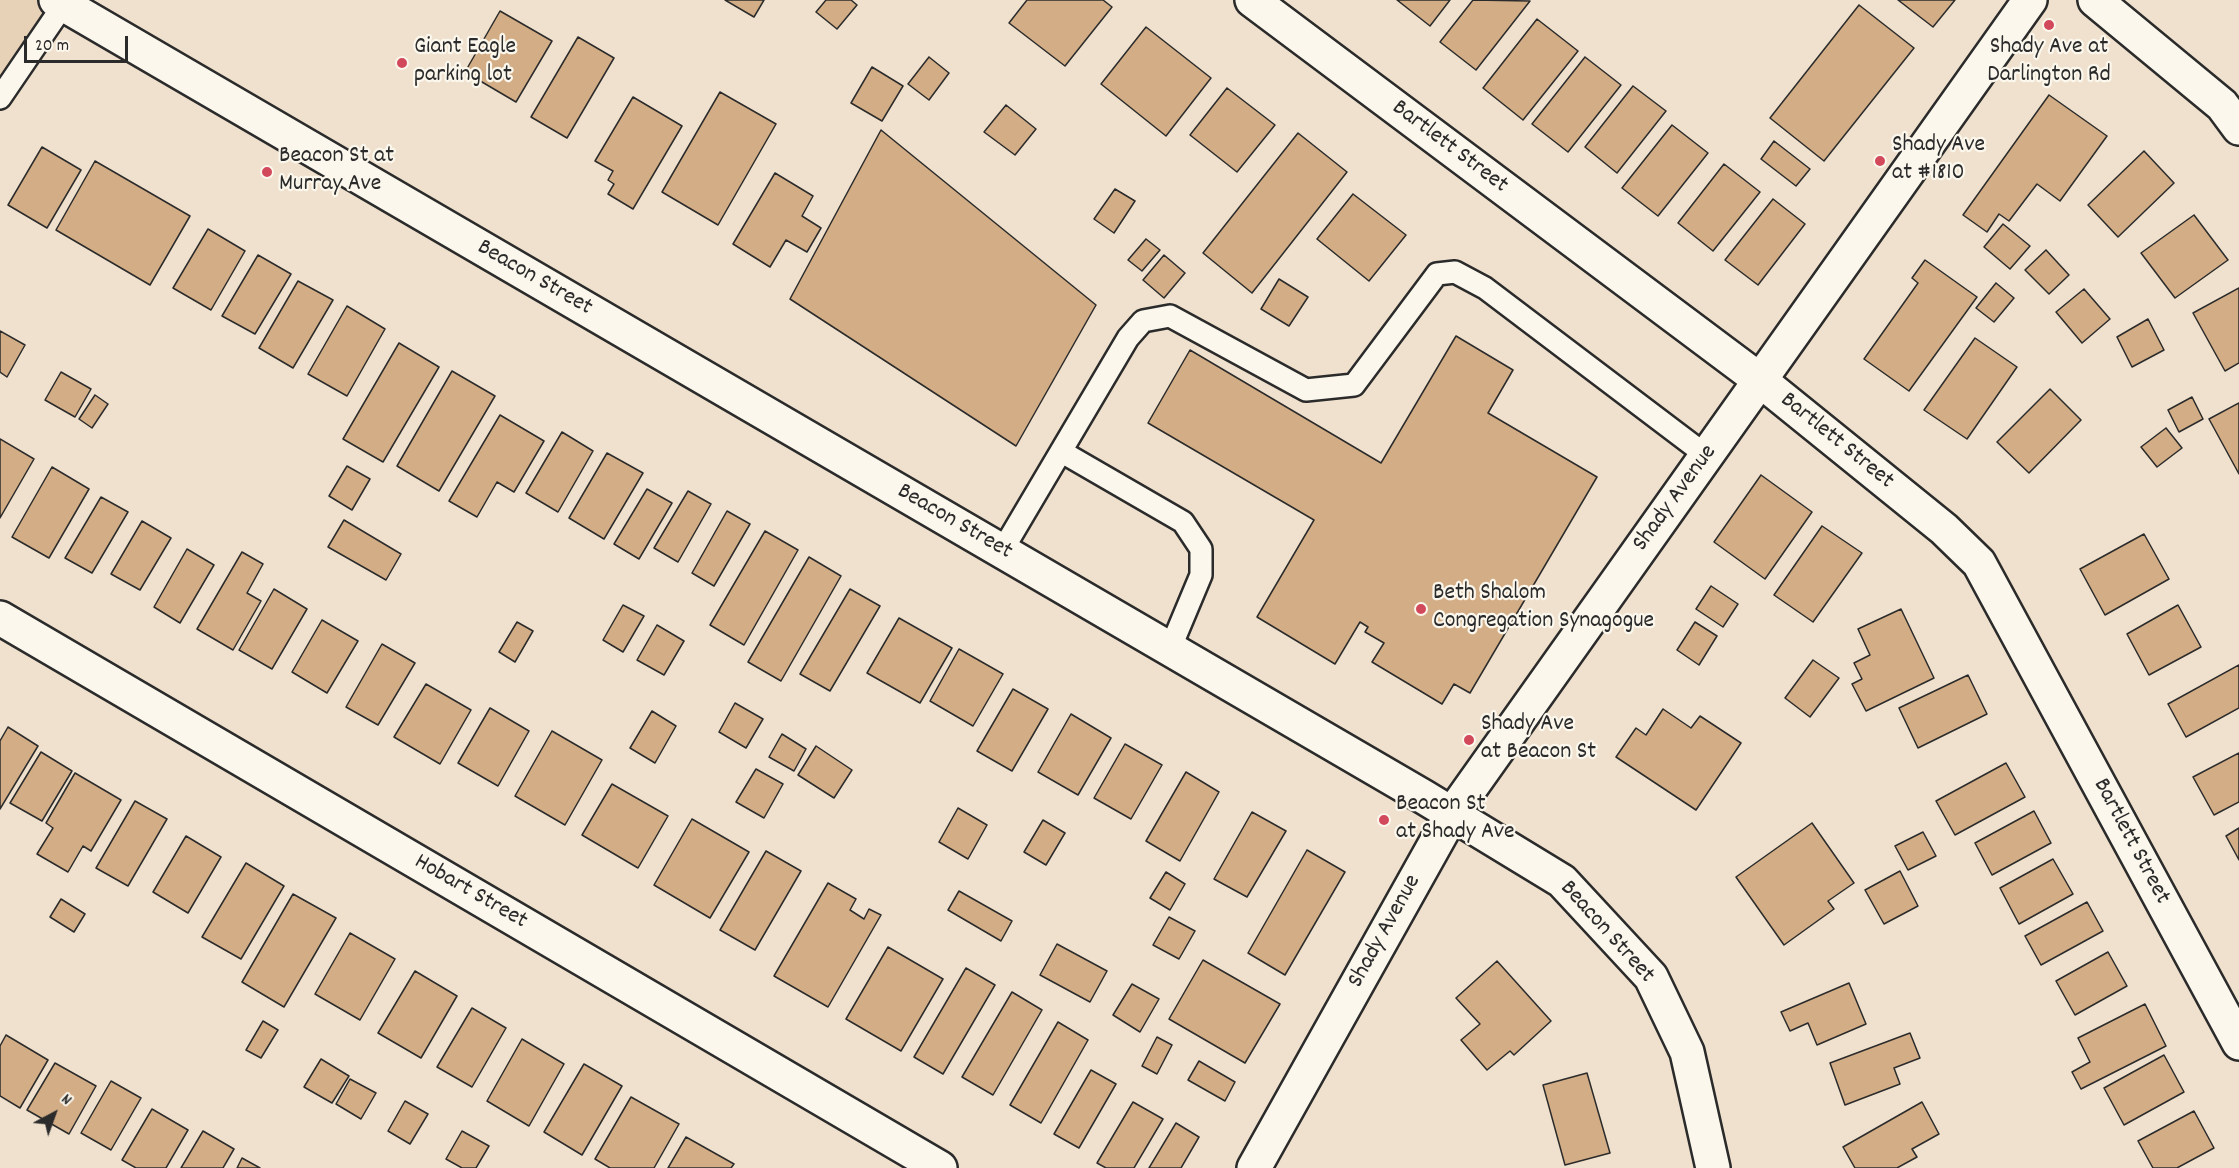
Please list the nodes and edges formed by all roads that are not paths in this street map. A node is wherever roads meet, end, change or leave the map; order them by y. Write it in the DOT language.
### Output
graph roads {
  1 [pos="1252,0"];
  2 [pos="2030,0"];
  3 [pos="2095,0"];
  4 [pos="60,2"];
  5 [pos="0,98"];
  6 [pos="2239,128"];
  7 [pos="1761,381"];
  8 [pos="1062,452"];
  9 [pos="1707,456"];
  10 [pos="1002,551"];
  11 [pos="0,618"];
  12 [pos="1170,649"];
  13 [pos="1452,814"];
  14 [pos="2239,1043"];
  15 [pos="940,1168"];
  16 [pos="1254,1168"];
  17 [pos="1713,1168"];
  1 -- 7 [label="main road, Bartlett Street"];
  2 -- 7 [label="main road, Shady Avenue"];
  3 -- 6 [label="main road"];
  4 -- 5 [label="lane"];
  4 -- 10 [label="main road, Beacon Street"];
  7 -- 9 [label="main road, Shady Avenue"];
  7 -- 14 [label="main road, Bartlett Street"];
  8 -- 9 [label="lane"];
  8 -- 10 [label="lane"];
  8 -- 12 [label="lane"];
  9 -- 13 [label="main road, Shady Avenue"];
  10 -- 12 [label="main road, Beacon Street"];
  11 -- 15 [label="main road, Hobart Street"];
  12 -- 13 [label="main road, Beacon Street"];
  13 -- 16 [label="main road, Shady Avenue"];
  13 -- 17 [label="main road, Beacon Street"];
}
